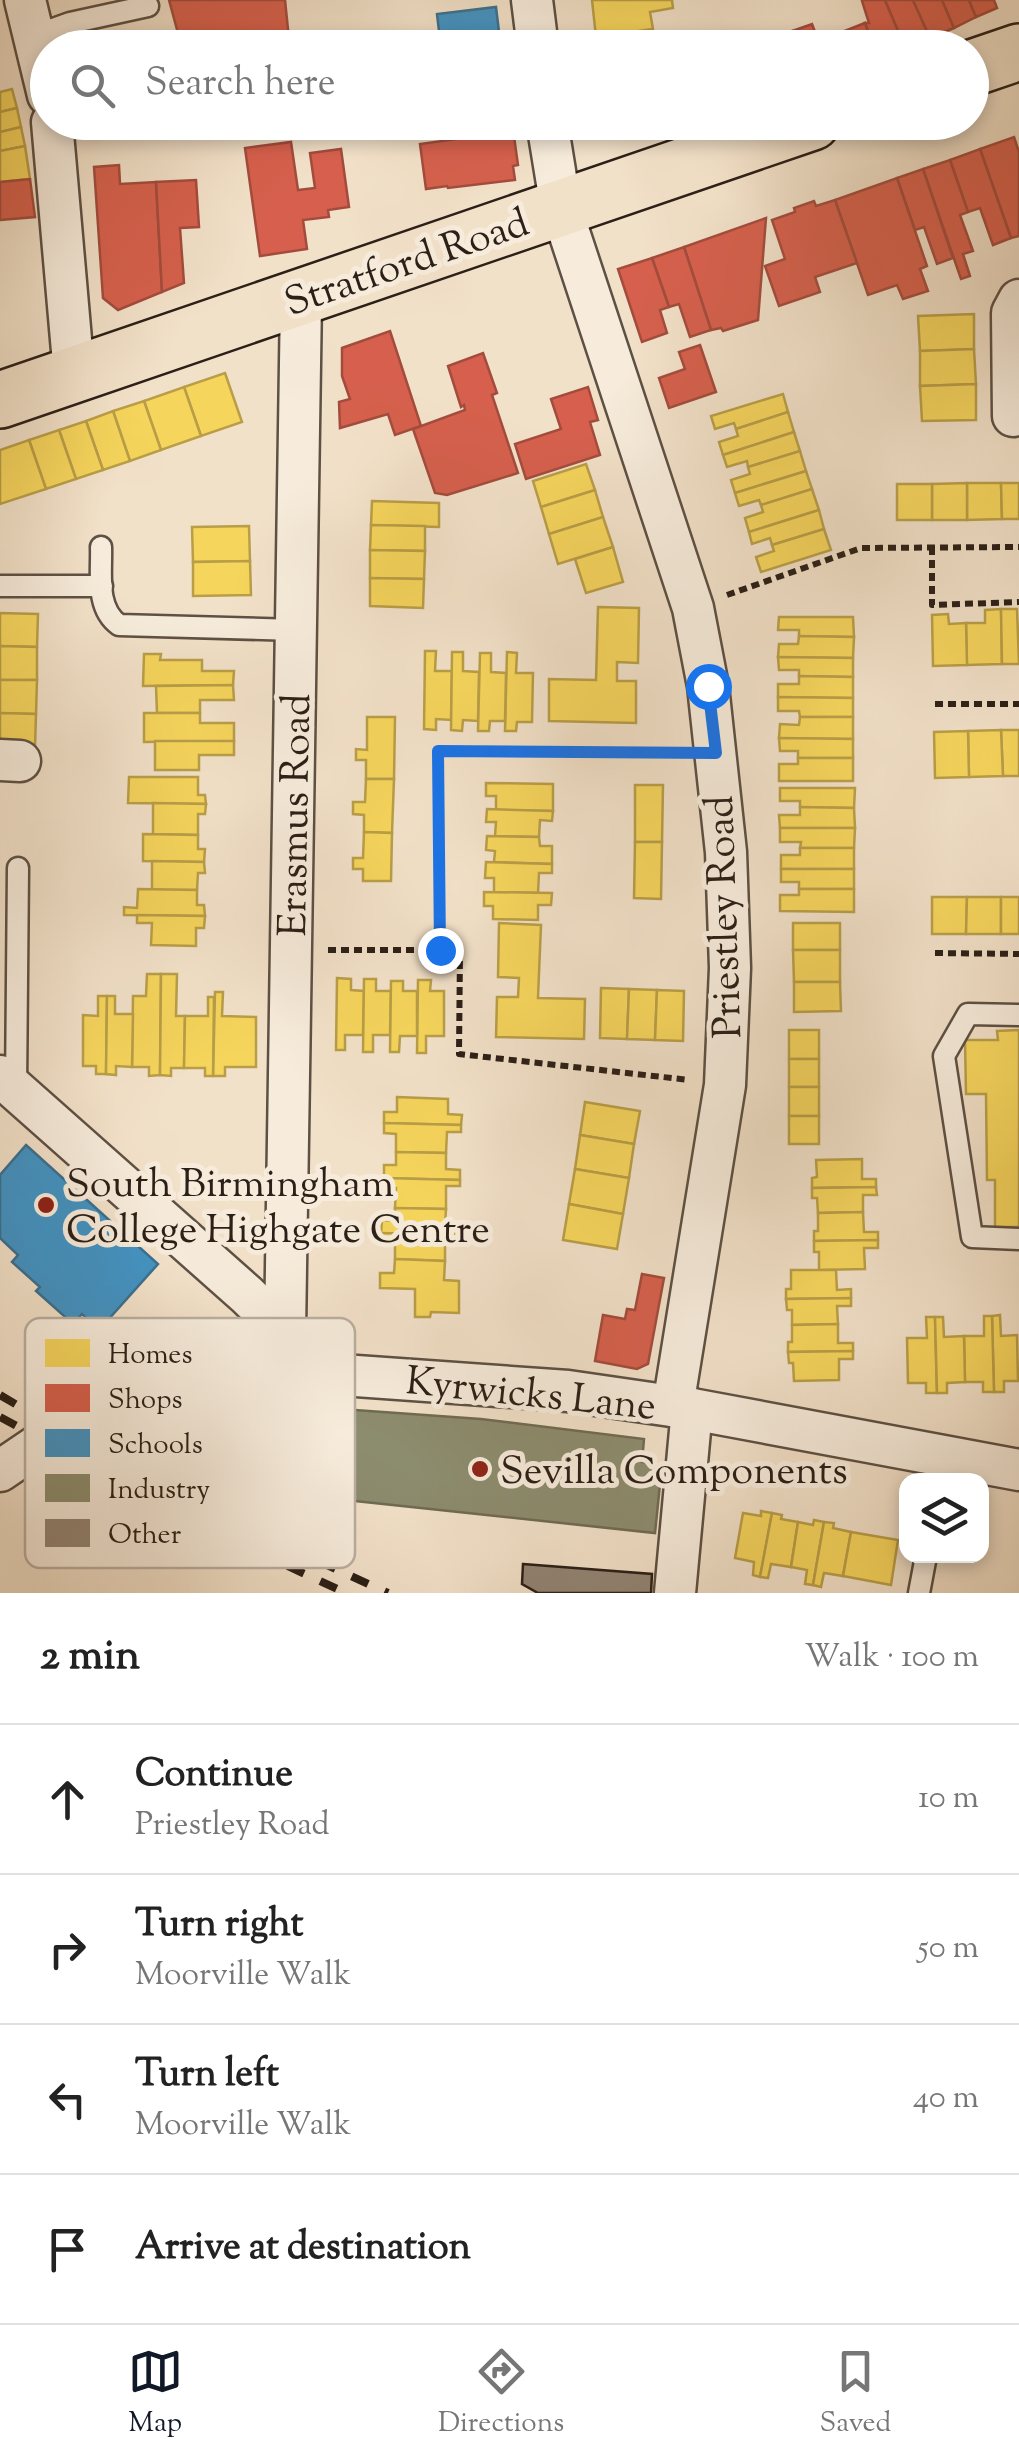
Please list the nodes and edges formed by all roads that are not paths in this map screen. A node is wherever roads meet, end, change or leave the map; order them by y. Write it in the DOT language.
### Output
graph roads {
  1 [pos="532,0"];
  2 [pos="148,6"];
  3 [pos="29,18"];
  4 [pos="536,30"];
  5 [pos="1019,52"];
  6 [pos="989,62"];
  7 [pos="54,140"];
  8 [pos="551,140"];
  9 [pos="759,140"];
  10 [pos="561,208"];
  11 [pos="300,299"];
  12 [pos="1019,300"];
  13 [pos="74,374"];
  14 [pos="0,400"];
  15 [pos="1013,416"];
  16 [pos="101,547"];
  17 [pos="0,586"];
  18 [pos="102,586"];
  19 [pos="296,630"];
  20 [pos="18,868"];
  21 [pos="1019,1015"];
  22 [pos="8,1084"];
  23 [pos="1019,1239"];
  24 [pos="270,1318"];
  25 [pos="284,1318"];
  26 [pos="355,1376"];
  27 [pos="683,1408"];
  28 [pos="25,1454"];
  29 [pos="942,1468"];
  30 [pos="1019,1470"];
  31 [pos="0,1471"];
  32 [pos="924,1563"];
  33 [pos="675,1593"];
  34 [pos="918,1593"];
  1 -- 4 [label="street"];
  2 -- 3 [label="lane"];
  5 -- 6 [label="highway"];
  7 -- 13 [label="street"];
  8 -- 10 [label="street, Priestley Road"];
  9 -- 10 [label="highway, Stratford Road"];
  10 -- 11 [label="highway, Stratford Road"];
  10 -- 27 [label="street, Priestley Road"];
  11 -- 13 [label="highway, Stratford Road"];
  11 -- 19 [label="street, Erasmus Road"];
  12 -- 15 [label="street"];
  13 -- 14 [label="highway, Stratford Road"];
  16 -- 18 [label="lane"];
  17 -- 18 [label="lane"];
  18 -- 19 [label="lane"];
  19 -- 25 [label="street, Erasmus Road"];
  20 -- 22 [label="lane"];
  21 -- 23 [label="lane"];
  22 -- 24 [label="street"];
  26 -- 27 [label="street, Kyrwicks Lane"];
  27 -- 29 [label="street, Kyrwicks Lane"];
  27 -- 33 [label="street, Priestley Road"];
  28 -- 31 [label="street, Kyrwicks Lane"];
  29 -- 30 [label="street, Kyrwicks Lane"];
  32 -- 34 [label="lane"];
}
